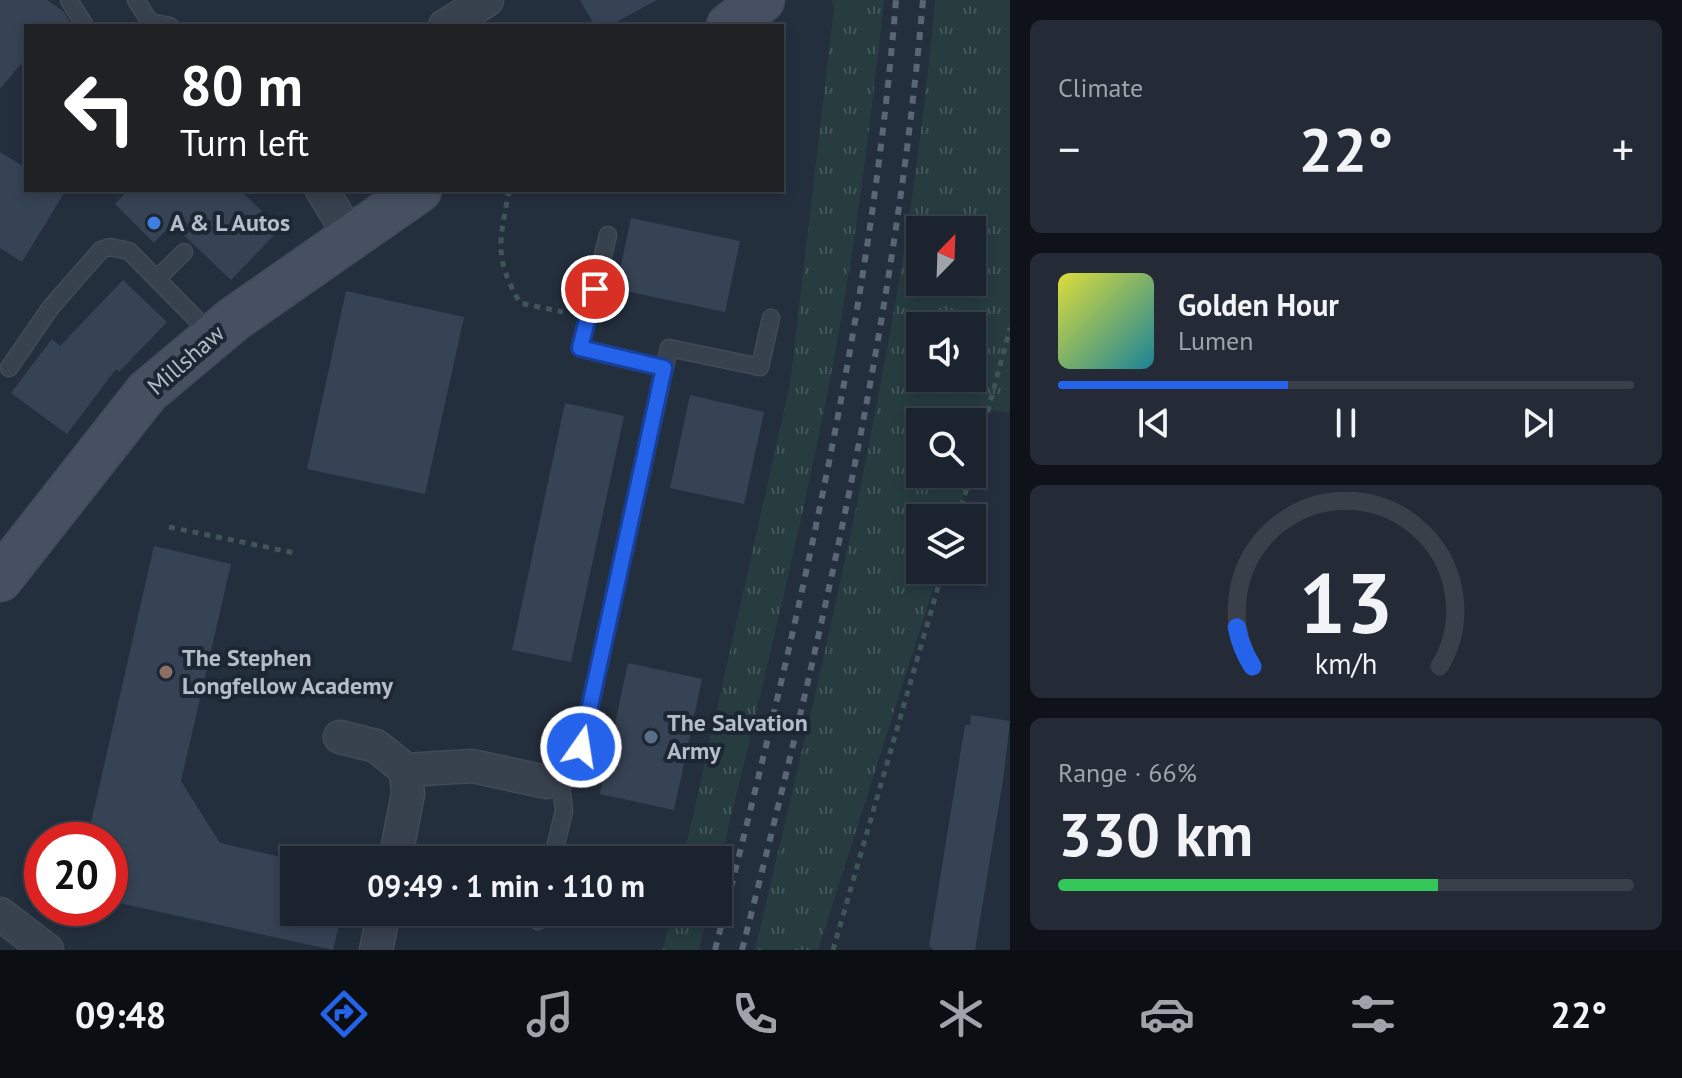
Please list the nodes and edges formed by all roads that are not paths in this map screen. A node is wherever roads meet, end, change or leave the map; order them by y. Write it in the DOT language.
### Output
graph roads {
  1 [pos="69,0"];
  2 [pos="136,0"];
  3 [pos="487,0"];
  4 [pos="762,0"];
  5 [pos="84,24"];
  6 [pos="160,24"];
  7 [pos="448,24"];
  8 [pos="732,24"];
  9 [pos="323,192"];
  10 [pos="416,192"];
  11 [pos="608,235"];
  12 [pos="350,236"];
  13 [pos="184,252"];
  14 [pos="157,279"];
  15 [pos="771,318"];
  16 [pos="213,336"];
  17 [pos="9,368"];
  18 [pos="664,368"];
  19 [pos="0,579"];
  20 [pos="340,737"];
  21 [pos="406,770"];
  22 [pos="560,775"];
  23 [pos="398,846"];
  24 [pos="555,846"];
  25 [pos="0,914"];
  26 [pos="381,926"];
  27 [pos="47,950"];
  28 [pos="376,950"];
  1 -- 5 [label="lane"];
  2 -- 6 [label="lane"];
  3 -- 7 [label="street"];
  4 -- 8 [label="street"];
  9 -- 12 [label="street"];
  10 -- 12 [label="street, Millshaw"];
  11 -- 18 [label="lane"];
  12 -- 16 [label="street, Millshaw"];
  13 -- 14 [label="lane"];
  14 -- 16 [label="lane"];
  14 -- 17 [label="lane"];
  15 -- 18 [label="lane"];
  16 -- 19 [label="street, Millshaw"];
  18 -- 22 [label="lane"];
  20 -- 21 [label="street"];
  21 -- 22 [label="street"];
  21 -- 23 [label="street"];
  22 -- 24 [label="lane"];
  25 -- 27 [label="street"];
  26 -- 28 [label="street"];
}
